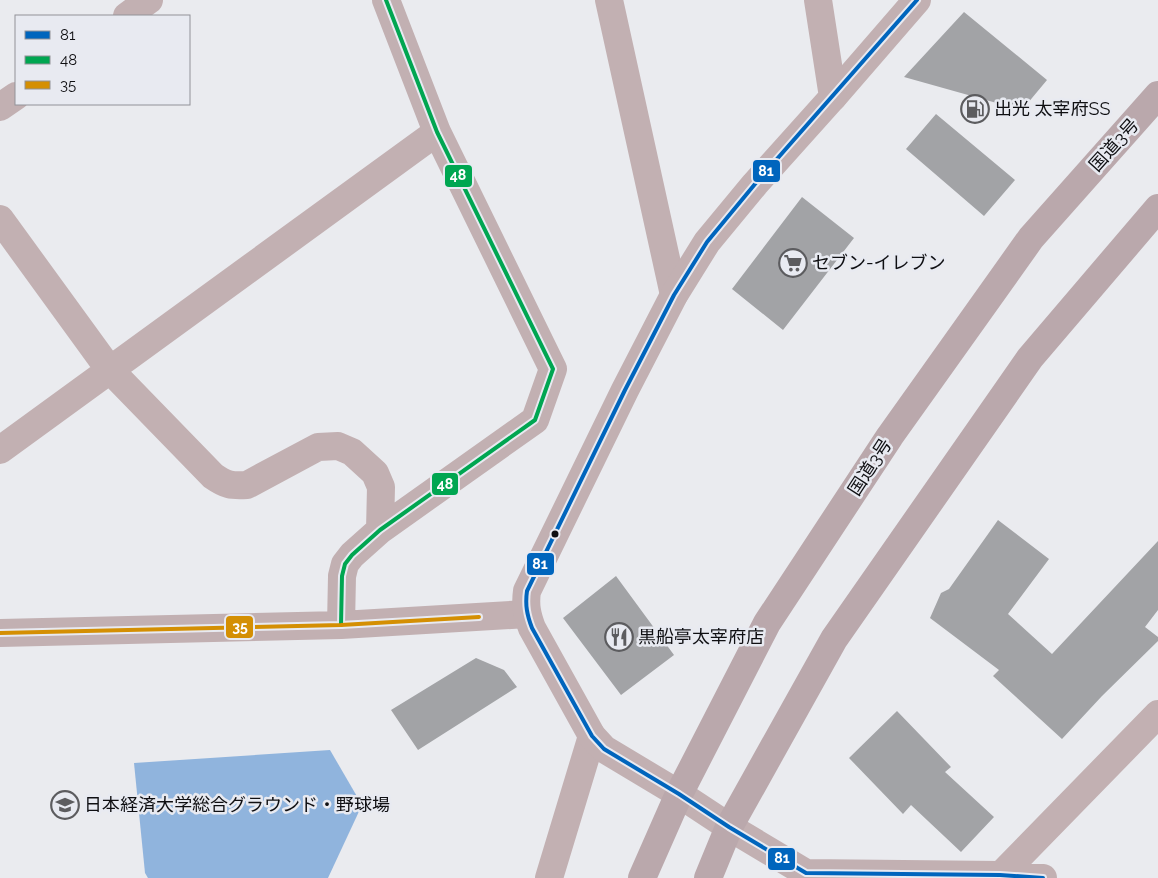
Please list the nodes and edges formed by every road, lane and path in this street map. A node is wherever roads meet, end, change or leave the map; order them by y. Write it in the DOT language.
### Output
graph roads {
  1 [pos="149,0"];
  2 [pos="386,0"];
  3 [pos="609,0"];
  4 [pos="818,0"];
  5 [pos="917,0"];
  6 [pos="128,15"];
  7 [pos="1158,95"];
  8 [pos="833,96"];
  9 [pos="15,97"];
  10 [pos="0,107"];
  11 [pos="437,132"];
  12 [pos="1158,208"];
  13 [pos="0,219"];
  14 [pos="674,295"];
  15 [pos="109,369"];
  16 [pos="0,450"];
  17 [pos="380,530"];
  18 [pos="527,614"];
  19 [pos="341,625"];
  20 [pos="0,633"];
  21 [pos="1158,714"];
  22 [pos="592,736"];
  23 [pos="679,794"];
  24 [pos="729,827"];
  25 [pos="999,877"];
  26 [pos="549,878"];
  27 [pos="642,878"];
  28 [pos="708,878"];
  29 [pos="1043,878"];
  1 -- 6 [label="street"];
  2 -- 11 [label="street"];
  3 -- 14 [label="street"];
  4 -- 8 [label="street"];
  5 -- 8 [label="street"];
  7 -- 23 [label="highway, 国道3号"];
  8 -- 14 [label="street"];
  9 -- 10 [label="street"];
  11 -- 15 [label="street"];
  11 -- 17 [label="street"];
  12 -- 24 [label="highway"];
  13 -- 15 [label="street"];
  14 -- 18 [label="street"];
  15 -- 16 [label="street"];
  15 -- 17 [label="street"];
  17 -- 19 [label="street"];
  18 -- 19 [label="street"];
  18 -- 22 [label="street"];
  19 -- 20 [label="street"];
  21 -- 25 [label="street"];
  22 -- 23 [label="street"];
  22 -- 26 [label="street"];
  23 -- 24 [label="street"];
  23 -- 27 [label="highway, 国道3号"];
  24 -- 25 [label="street"];
  24 -- 28 [label="highway"];
  25 -- 29 [label="street"];
}
